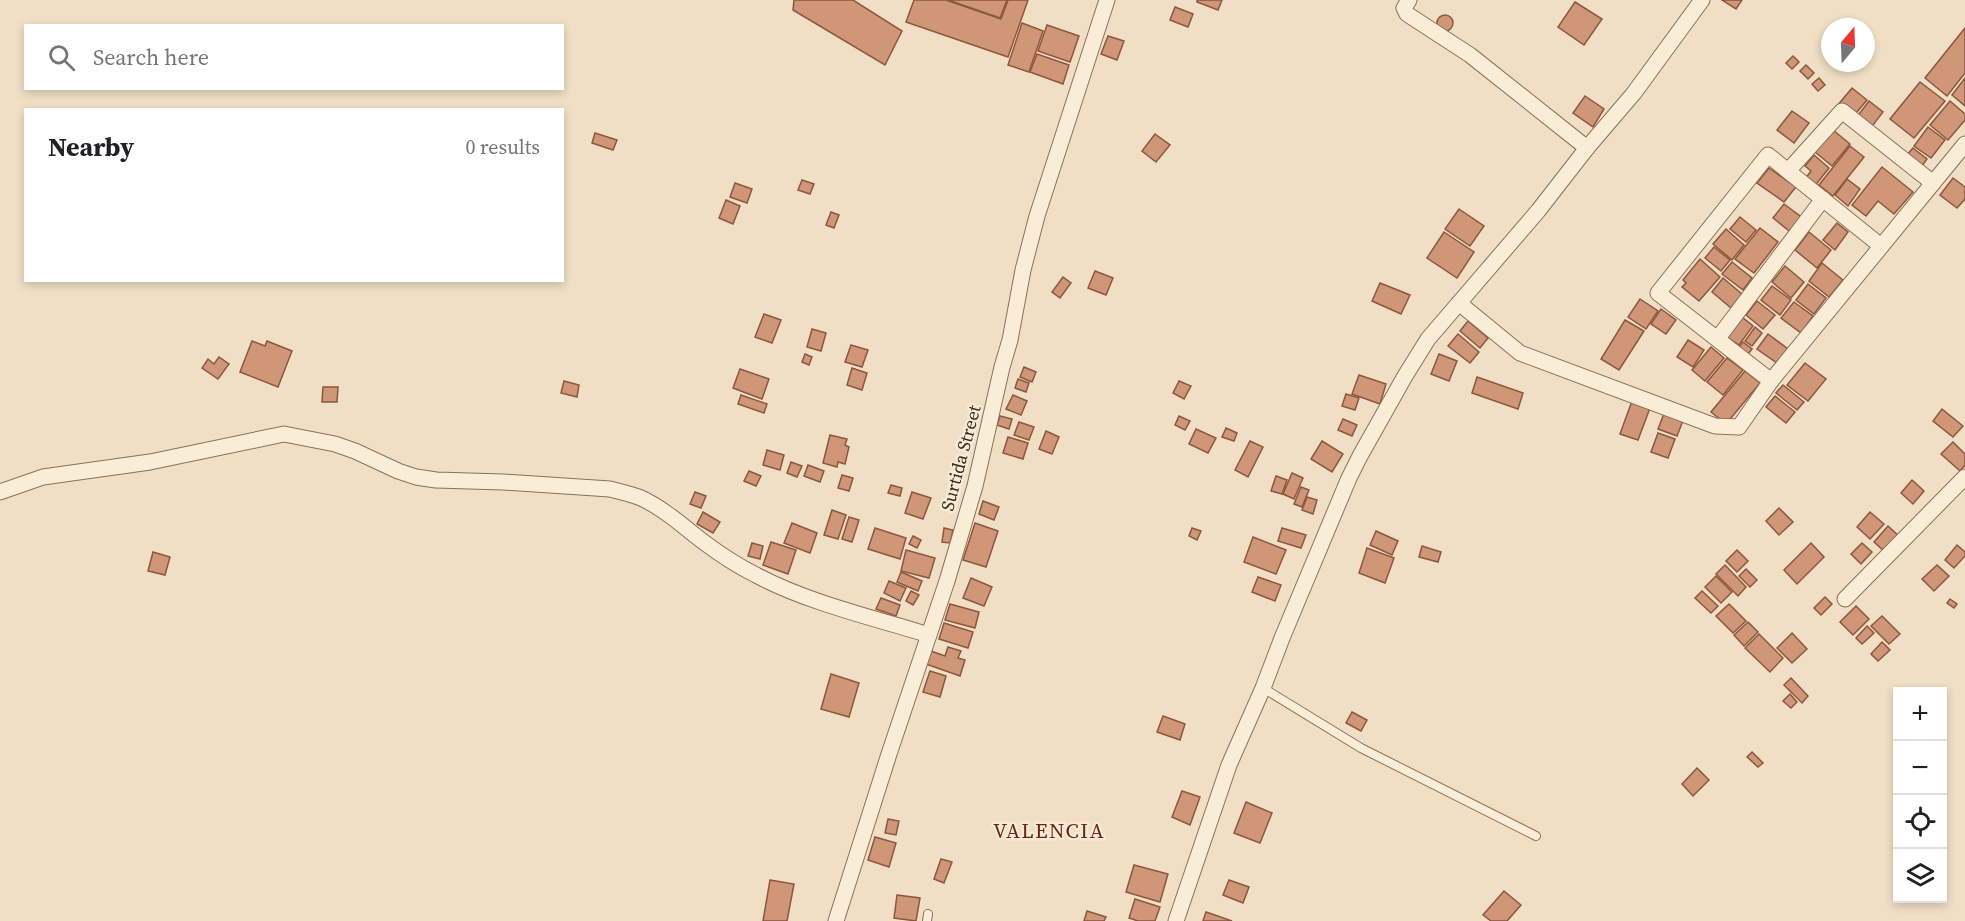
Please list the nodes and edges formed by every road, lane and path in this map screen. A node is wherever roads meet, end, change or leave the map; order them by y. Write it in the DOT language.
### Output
graph roads {
  1 [pos="1107,0"];
  2 [pos="1409,0"];
  3 [pos="1702,0"];
  4 [pos="1965,144"];
  5 [pos="1587,148"];
  6 [pos="1788,171"];
  7 [pos="1933,183"];
  8 [pos="1823,199"];
  9 [pos="1881,246"];
  10 [pos="1459,303"];
  11 [pos="1718,338"];
  12 [pos="1771,381"];
  13 [pos="1965,477"];
  14 [pos="0,492"];
  15 [pos="1845,599"];
  16 [pos="929,635"];
  17 [pos="1263,688"];
  18 [pos="1536,836"];
  19 [pos="836,921"];
  20 [pos="1176,921"];
  1 -- 16 [label="street, Surtida Street"];
  2 -- 5 [label="street"];
  3 -- 5 [label="street"];
  4 -- 7 [label="street"];
  5 -- 10 [label="street"];
  6 -- 7 [label="street"];
  6 -- 8 [label="street"];
  6 -- 11 [label="street"];
  7 -- 9 [label="street"];
  8 -- 9 [label="street"];
  8 -- 11 [label="street"];
  9 -- 12 [label="street"];
  10 -- 12 [label="street"];
  10 -- 17 [label="street"];
  11 -- 12 [label="street"];
  13 -- 15 [label="street"];
  14 -- 16 [label="street"];
  16 -- 19 [label="street, Surtida Street"];
  17 -- 18 [label="lane"];
  17 -- 20 [label="street"];
}
